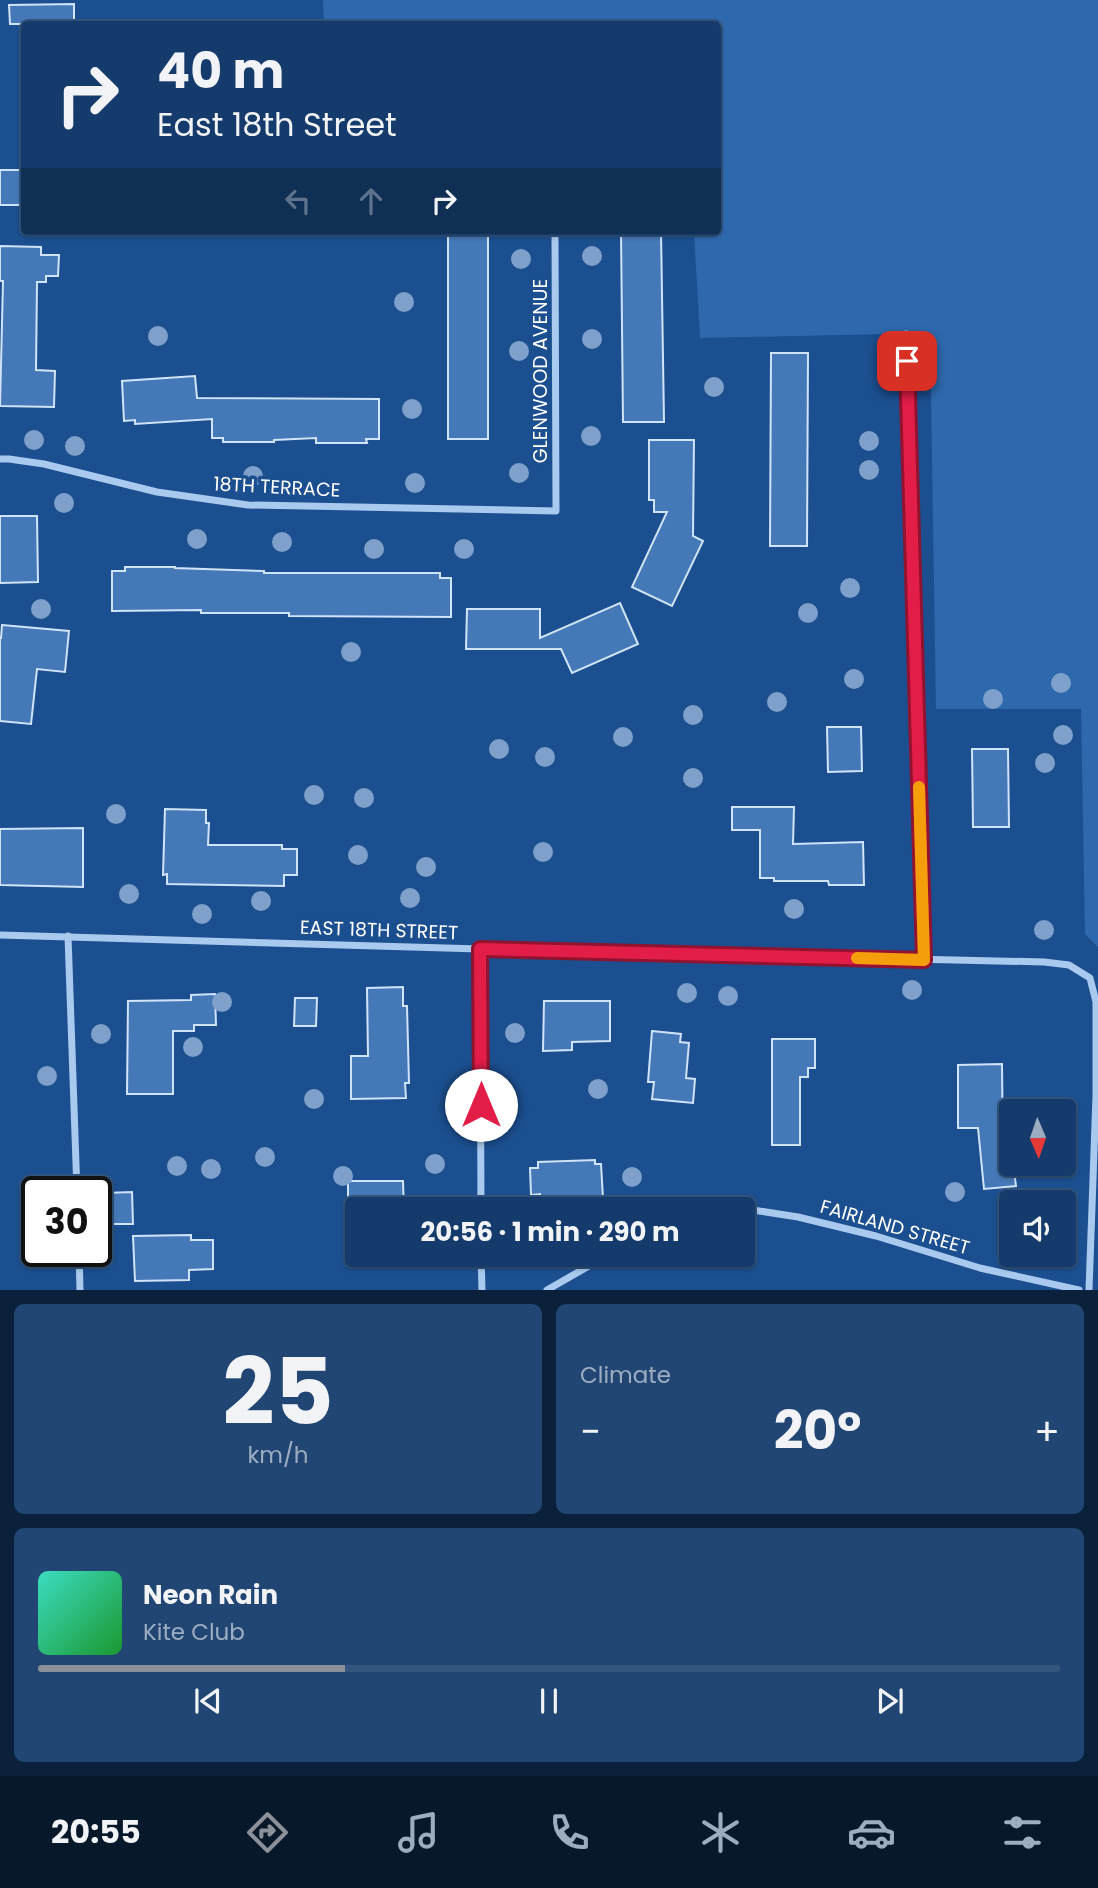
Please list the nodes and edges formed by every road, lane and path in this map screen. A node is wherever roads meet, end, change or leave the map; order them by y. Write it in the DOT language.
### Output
graph roads {
  1 [pos="555,235"];
  2 [pos="906,334"];
  3 [pos="0,459"];
  4 [pos="556,512"];
  5 [pos="0,935"];
  6 [pos="68,936"];
  7 [pos="480,949"];
  8 [pos="924,960"];
  9 [pos="76,1176"];
  10 [pos="481,1197"];
  11 [pos="755,1210"];
  12 [pos="79,1267"];
  13 [pos="481,1267"];
  14 [pos="587,1267"];
  15 [pos="80,1290"];
  16 [pos="482,1290"];
  17 [pos="547,1290"];
  18 [pos="1079,1290"];
  19 [pos="1089,1290"];
  1 -- 4 [label="street, GLENWOOD AVENUE"];
  2 -- 8 [label="street"];
  3 -- 4 [label="street, 18TH TERRACE"];
  5 -- 6 [label="street, EAST 18TH STREET"];
  6 -- 7 [label="street, EAST 18TH STREET"];
  6 -- 9 [label="street"];
  7 -- 8 [label="street, EAST 18TH STREET"];
  7 -- 10 [label="street"];
  8 -- 19 [label="street, EAST 18TH STREET"];
  11 -- 18 [label="street, FAIRLAND STREET"];
  12 -- 15 [label="street"];
  13 -- 16 [label="street"];
  14 -- 17 [label="street"];
}
